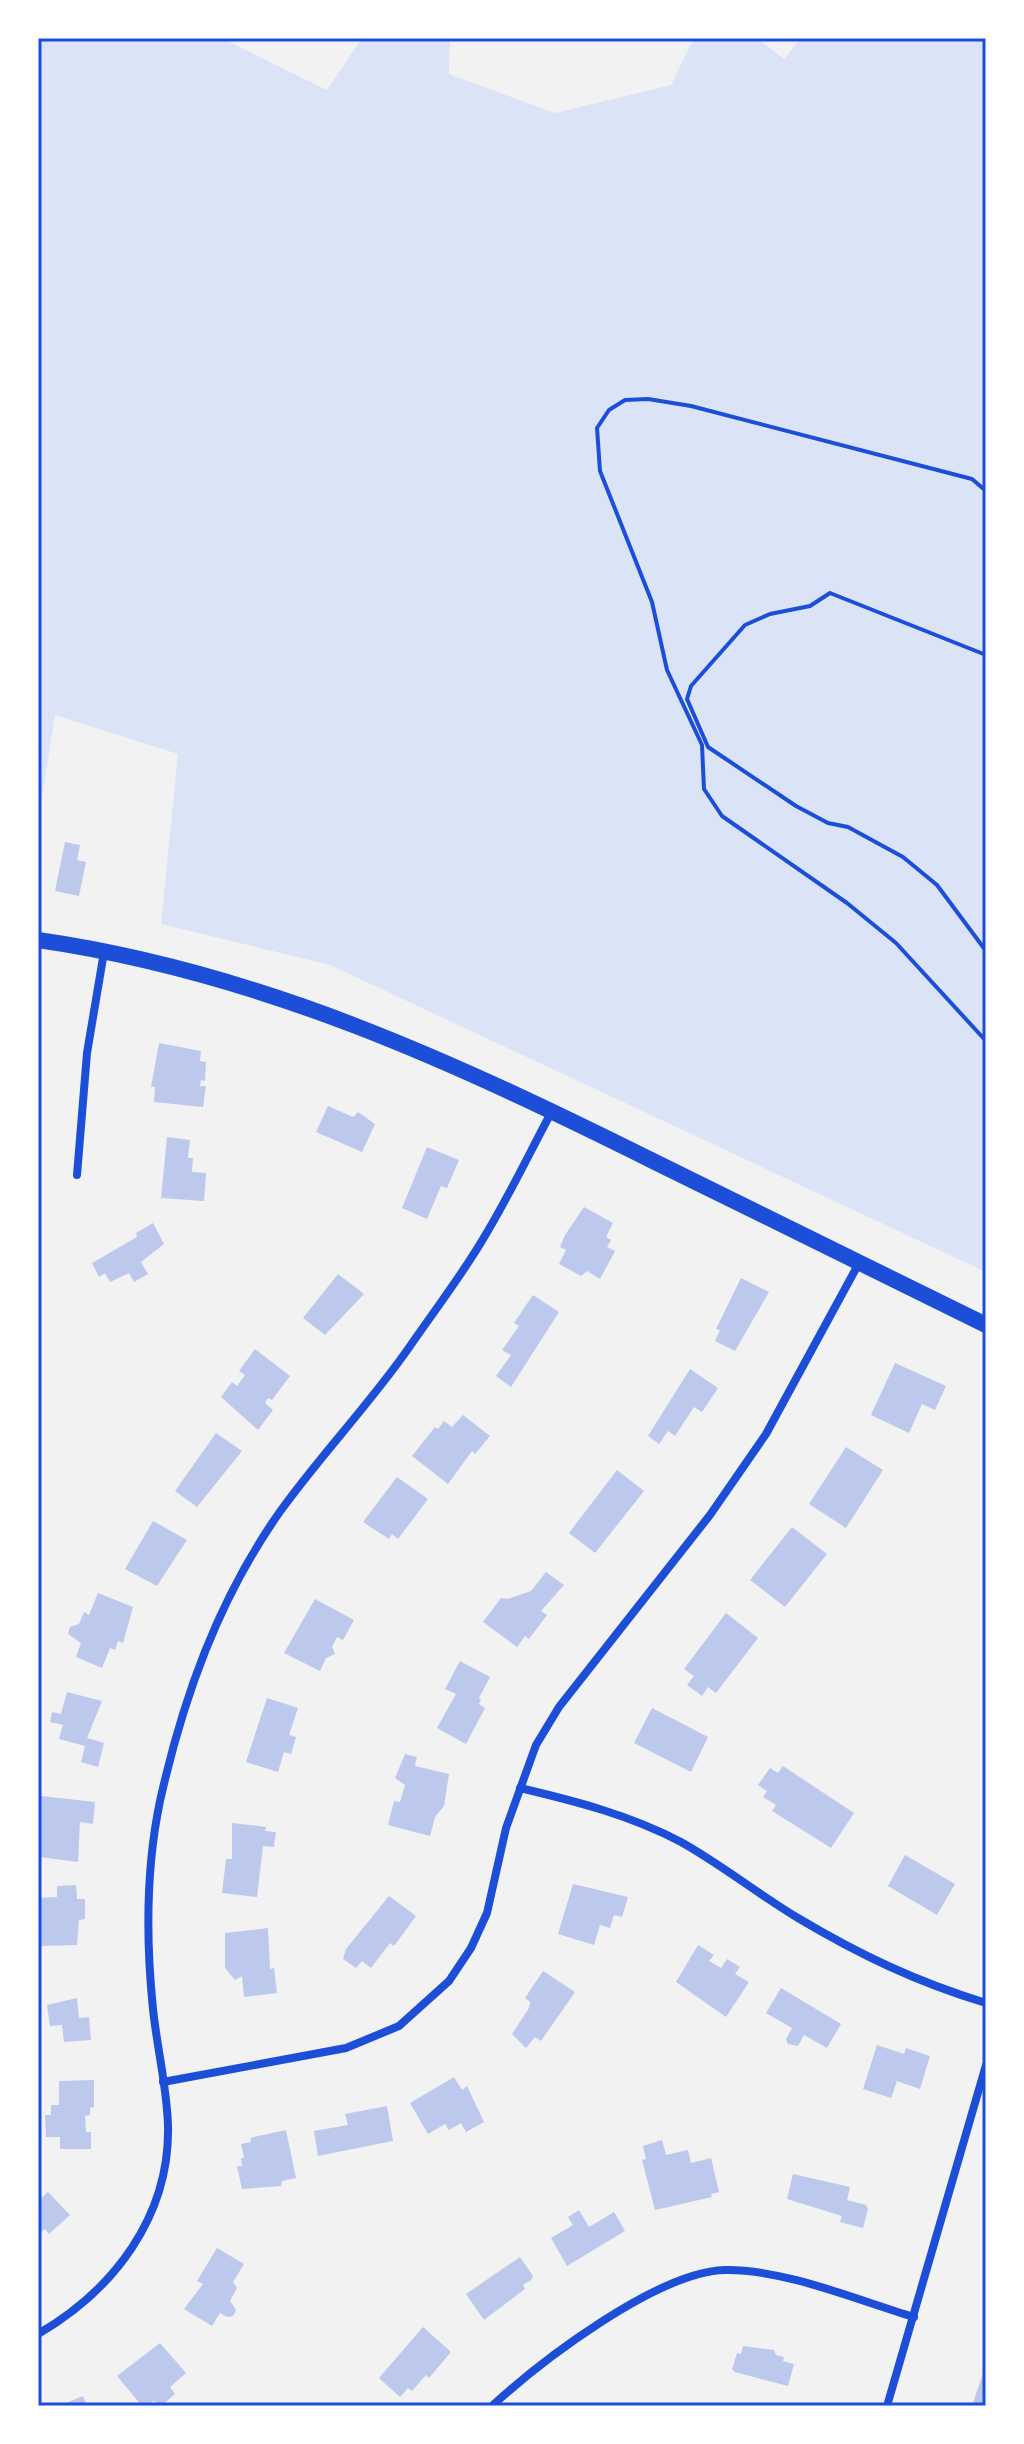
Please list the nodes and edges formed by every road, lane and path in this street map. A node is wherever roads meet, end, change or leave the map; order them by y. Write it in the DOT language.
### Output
graph roads {
  1 [pos="986,491"];
  2 [pos="986,655"];
  3 [pos="38,940"];
  4 [pos="986,951"];
  5 [pos="104,952"];
  6 [pos="986,1041"];
  7 [pos="552,1110"];
  8 [pos="77,1175"];
  9 [pos="859,1263"];
  10 [pos="986,1325"];
  11 [pos="520,1788"];
  12 [pos="986,2003"];
  13 [pos="986,2065"];
  14 [pos="163,2082"];
  15 [pos="914,2317"];
  16 [pos="38,2334"];
  17 [pos="492,2406"];
  18 [pos="887,2406"];
  1 -- 6 [label="path"];
  2 -- 4 [label="path"];
  3 -- 5 [label="main road"];
  5 -- 7 [label="main road"];
  5 -- 8 [label="street"];
  7 -- 9 [label="main road"];
  7 -- 14 [label="street"];
  9 -- 10 [label="main road"];
  9 -- 11 [label="street"];
  11 -- 12 [label="street"];
  11 -- 14 [label="street"];
  13 -- 15 [label="street"];
  14 -- 16 [label="street"];
  15 -- 17 [label="street"];
  15 -- 18 [label="street"];
}
